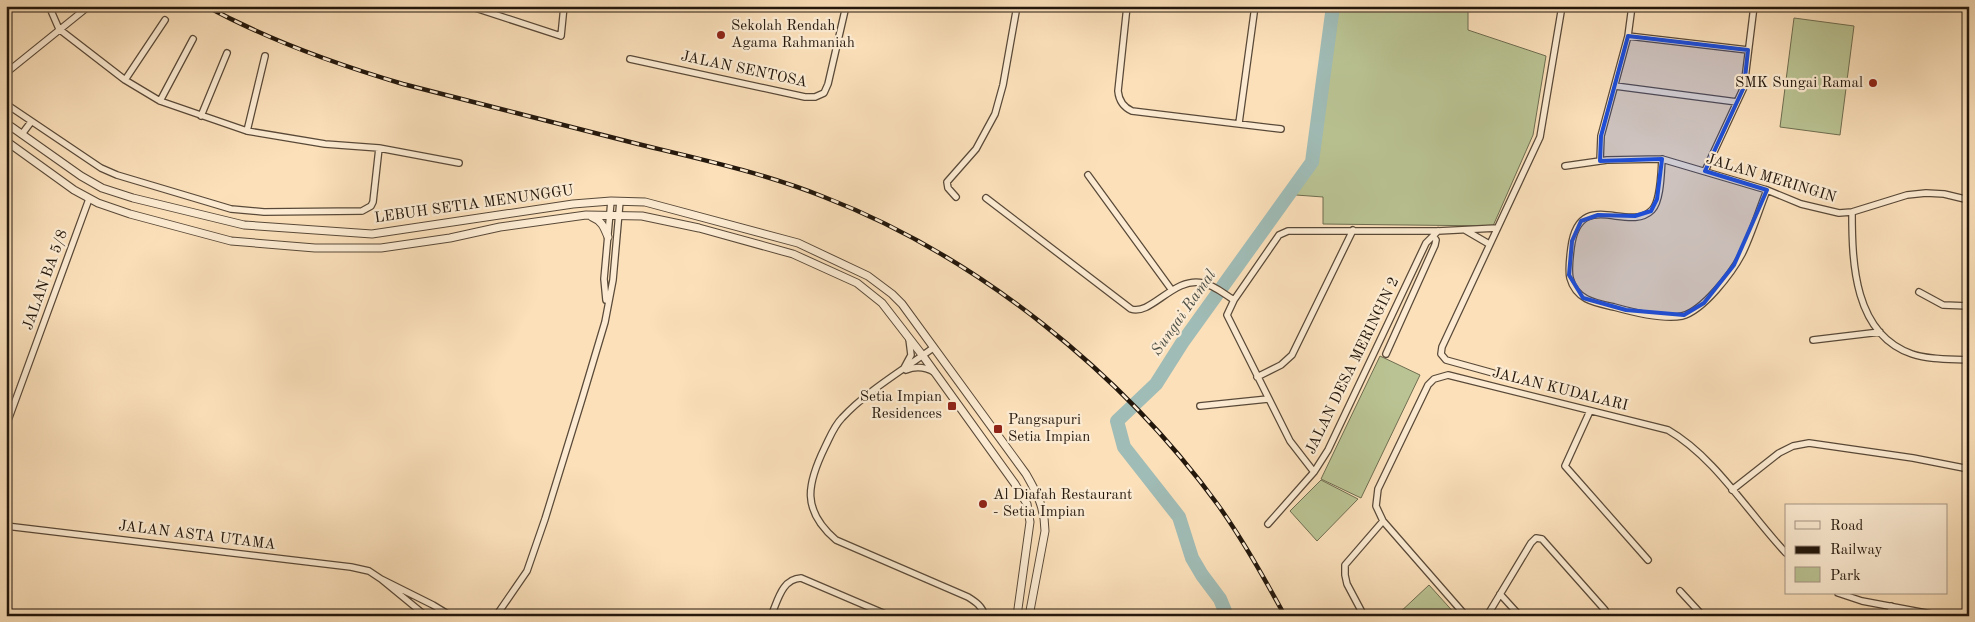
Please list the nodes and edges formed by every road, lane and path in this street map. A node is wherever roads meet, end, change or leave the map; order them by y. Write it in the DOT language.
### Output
graph roads {
  1 [pos="49,6"];
  2 [pos="89,6"];
  3 [pos="470,6"];
  4 [pos="564,6"];
  5 [pos="846,6"];
  6 [pos="1018,6"];
  7 [pos="1127,6"];
  8 [pos="1255,6"];
  9 [pos="1562,6"];
  10 [pos="1632,6"];
  11 [pos="1754,6"];
  12 [pos="1948,6"];
  13 [pos="489,9"];
  14 [pos="1969,9"];
  15 [pos="165,20"];
  16 [pos="59,29"];
  17 [pos="1628,36"];
  18 [pos="194,39"];
  19 [pos="1748,50"];
  20 [pos="227,53"];
  21 [pos="264,56"];
  22 [pos="630,59"];
  23 [pos="6,73"];
  24 [pos="125,80"];
  25 [pos="1614,86"];
  26 [pos="160,101"];
  27 [pos="1737,102"];
  28 [pos="6,104"];
  29 [pos="201,116"];
  30 [pos="31,122"];
  31 [pos="6,123"];
  32 [pos="1240,123"];
  33 [pos="1281,129"];
  34 [pos="247,131"];
  35 [pos="22,134"];
  36 [pos="6,141"];
  37 [pos="379,148"];
  38 [pos="1662,159"];
  39 [pos="1600,161"];
  40 [pos="459,163"];
  41 [pos="1565,166"];
  42 [pos="1705,171"];
  43 [pos="1088,175"];
  44 [pos="1767,190"];
  45 [pos="956,197"];
  46 [pos="986,198"];
  47 [pos="90,199"];
  48 [pos="1969,200"];
  49 [pos="611,201"];
  50 [pos="620,201"];
  51 [pos="1852,212"];
  52 [pos="586,215"];
  53 [pos="610,216"];
  54 [pos="619,216"];
  55 [pos="1497,228"];
  56 [pos="1352,230"];
  57 [pos="1466,230"];
  58 [pos="1438,231"];
  59 [pos="608,237"];
  60 [pos="1434,237"];
  61 [pos="1489,244"];
  62 [pos="1171,289"];
  63 [pos="1919,292"];
  64 [pos="1234,300"];
  65 [pos="1969,306"];
  66 [pos="607,308"];
  67 [pos="1880,332"];
  68 [pos="909,339"];
  69 [pos="1813,340"];
  70 [pos="933,348"];
  71 [pos="1386,354"];
  72 [pos="923,356"];
  73 [pos="1969,360"];
  74 [pos="901,372"];
  75 [pos="934,372"];
  76 [pos="1493,373"];
  77 [pos="1257,377"];
  78 [pos="1268,400"];
  79 [pos="1200,406"];
  80 [pos="1590,411"];
  81 [pos="6,426"];
  82 [pos="1969,470"];
  83 [pos="1314,472"];
  84 [pos="1732,490"];
  85 [pos="1384,521"];
  86 [pos="1268,524"];
  87 [pos="6,526"];
  88 [pos="1785,552"];
  89 [pos="1648,560"];
  90 [pos="382,579"];
  91 [pos="1680,591"];
  92 [pos="1500,594"];
  93 [pos="1841,594"];
  94 [pos="1892,606"];
  95 [pos="1605,610"];
  96 [pos="426,616"];
  97 [pos="451,616"];
  98 [pos="496,616"];
  99 [pos="771,616"];
  100 [pos="890,616"];
  101 [pos="985,616"];
  102 [pos="1017,616"];
  103 [pos="1029,616"];
  104 [pos="1364,616"];
  105 [pos="1466,616"];
  106 [pos="1487,616"];
  107 [pos="1520,616"];
  108 [pos="1703,616"];
  109 [pos="1890,616"];
  110 [pos="1942,616"];
  1 -- 16 [label="street"];
  2 -- 16 [label="street"];
  3 -- 13 [label="street"];
  4 -- 13 [label="street"];
  5 -- 22 [label="street, JALAN SENTOSA"];
  6 -- 45 [label="street"];
  7 -- 32 [label="street"];
  8 -- 32 [label="street"];
  9 -- 55 [label="street"];
  10 -- 17 [label="street"];
  11 -- 19 [label="street"];
  12 -- 14 [label="street"];
  15 -- 24 [label="street"];
  16 -- 23 [label="street"];
  16 -- 24 [label="street"];
  17 -- 19 [label="street"];
  17 -- 25 [label="street"];
  18 -- 26 [label="street"];
  19 -- 27 [label="street"];
  20 -- 29 [label="street"];
  21 -- 34 [label="street"];
  24 -- 26 [label="street"];
  25 -- 27 [label="street"];
  25 -- 39 [label="street"];
  26 -- 29 [label="street"];
  27 -- 42 [label="street"];
  28 -- 30 [label="street"];
  29 -- 34 [label="street"];
  30 -- 35 [label="street"];
  30 -- 37 [label="street"];
  31 -- 35 [label="street, LEBUH SETIA MENUNGGU"];
  32 -- 33 [label="street"];
  34 -- 37 [label="street"];
  35 -- 49 [label="street, LEBUH SETIA MENUNGGU"];
  36 -- 47 [label="street, LEBUH SETIA MENUNGGU"];
  37 -- 40 [label="street"];
  38 -- 39 [label="street, JALAN MERINGIN"];
  38 -- 42 [label="street, JALAN MERINGIN"];
  38 -- 44 [label="street"];
  39 -- 41 [label="street, JALAN MERINGIN"];
  42 -- 44 [label="street, JALAN MERINGIN"];
  43 -- 62 [label="street"];
  44 -- 51 [label="street, JALAN MERINGIN"];
  46 -- 62 [label="street"];
  47 -- 52 [label="street, LEBUH SETIA MENUNGGU"];
  47 -- 81 [label="street, JALAN BA 5/8"];
  48 -- 51 [label="street, JALAN MERINGIN"];
  49 -- 50 [label="street, LEBUH SETIA MENUNGGU"];
  49 -- 53 [label="street"];
  50 -- 54 [label="street"];
  50 -- 70 [label="street"];
  51 -- 67 [label="street"];
  52 -- 53 [label="street, LEBUH SETIA MENUNGGU"];
  52 -- 59 [label="street"];
  53 -- 54 [label="street, LEBUH SETIA MENUNGGU"];
  53 -- 59 [label="street"];
  54 -- 66 [label="street"];
  54 -- 68 [label="street"];
  55 -- 57 [label="street"];
  55 -- 61 [label="street"];
  56 -- 58 [label="street"];
  56 -- 64 [label="street"];
  56 -- 77 [label="street"];
  57 -- 58 [label="street"];
  57 -- 61 [label="street"];
  58 -- 60 [label="street, JALAN DESA MERINGIN 2"];
  59 -- 66 [label="street"];
  60 -- 71 [label="street, JALAN DESA MERINGIN 2"];
  60 -- 83 [label="street, JALAN DESA MERINGIN 2"];
  61 -- 76 [label="street"];
  62 -- 64 [label="street"];
  63 -- 65 [label="street"];
  64 -- 77 [label="street"];
  66 -- 98 [label="street"];
  67 -- 69 [label="street"];
  67 -- 73 [label="street"];
  68 -- 72 [label="street"];
  68 -- 74 [label="street"];
  70 -- 72 [label="street"];
  70 -- 103 [label="street"];
  72 -- 74 [label="street"];
  72 -- 75 [label="street"];
  74 -- 75 [label="street"];
  74 -- 101 [label="street"];
  75 -- 102 [label="street"];
  77 -- 78 [label="street"];
  78 -- 79 [label="street"];
  78 -- 83 [label="street"];
  80 -- 84 [label="street, JALAN KUDALARI"];
  80 -- 85 [label="street, JALAN KUDALARI"];
  80 -- 89 [label="street"];
  82 -- 84 [label="street"];
  83 -- 86 [label="street, JALAN DESA MERINGIN 2"];
  84 -- 88 [label="street, JALAN KUDALARI"];
  85 -- 104 [label="street"];
  85 -- 105 [label="street"];
  87 -- 90 [label="street, JALAN ASTA UTAMA"];
  90 -- 96 [label="street, JALAN ASTA UTAMA"];
  90 -- 97 [label="street, JALAN ASTA UTAMA"];
  91 -- 108 [label="street"];
  92 -- 95 [label="street"];
  92 -- 106 [label="street"];
  92 -- 107 [label="street"];
  93 -- 94 [label="street"];
  94 -- 109 [label="street"];
  94 -- 110 [label="street"];
  99 -- 100 [label="street"];
}
